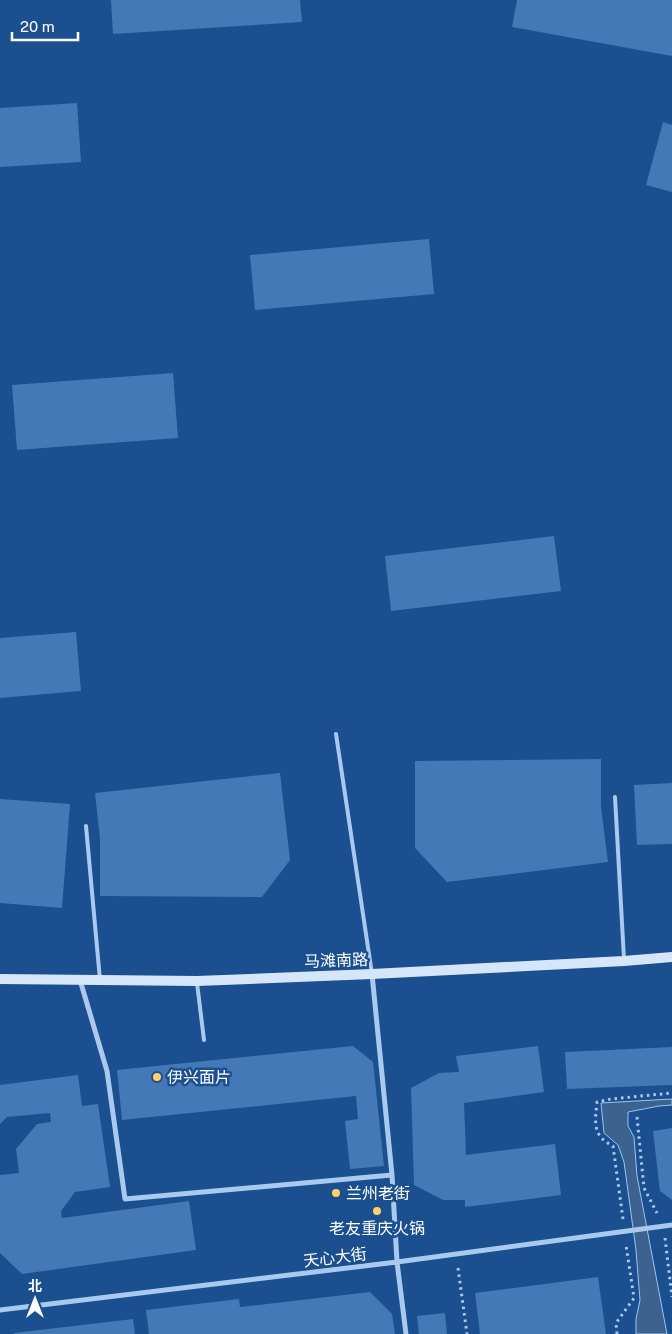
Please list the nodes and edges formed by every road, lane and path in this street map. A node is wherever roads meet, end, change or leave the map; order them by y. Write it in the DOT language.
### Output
graph roads {
  1 [pos="336,734"];
  2 [pos="615,797"];
  3 [pos="86,826"];
  4 [pos="672,957"];
  5 [pos="624,961"];
  6 [pos="372,974"];
  7 [pos="0,979"];
  8 [pos="80,980"];
  9 [pos="100,980"];
  10 [pos="197,981"];
  11 [pos="204,1040"];
  12 [pos="672,1093"];
  13 [pos="636,1117"];
  14 [pos="392,1176"];
  15 [pos="672,1225"];
  16 [pos="664,1226"];
  17 [pos="624,1231"];
  18 [pos="456,1254"];
  19 [pos="397,1262"];
  20 [pos="672,1297"];
  21 [pos="0,1310"];
  22 [pos="406,1334"];
  23 [pos="467,1334"];
  24 [pos="617,1334"];
  1 -- 6 [label="lane"];
  2 -- 5 [label="lane"];
  3 -- 9 [label="lane"];
  4 -- 5 [label="main road, 马滩南路"];
  5 -- 6 [label="main road, 马滩南路"];
  6 -- 10 [label="main road, 马滩南路"];
  6 -- 14 [label="street"];
  7 -- 8 [label="main road, 马滩南路"];
  8 -- 9 [label="main road, 马滩南路"];
  8 -- 14 [label="street"];
  9 -- 10 [label="main road, 马滩南路"];
  10 -- 11 [label="lane"];
  12 -- 17 [label="path"];
  13 -- 16 [label="path"];
  14 -- 19 [label="street"];
  15 -- 16 [label="street, 天心大街"];
  16 -- 17 [label="street, 天心大街"];
  16 -- 20 [label="path"];
  17 -- 18 [label="street, 天心大街"];
  17 -- 24 [label="path"];
  18 -- 19 [label="street, 天心大街"];
  18 -- 23 [label="path"];
  19 -- 21 [label="street, 天心大街"];
  19 -- 22 [label="street"];
}
